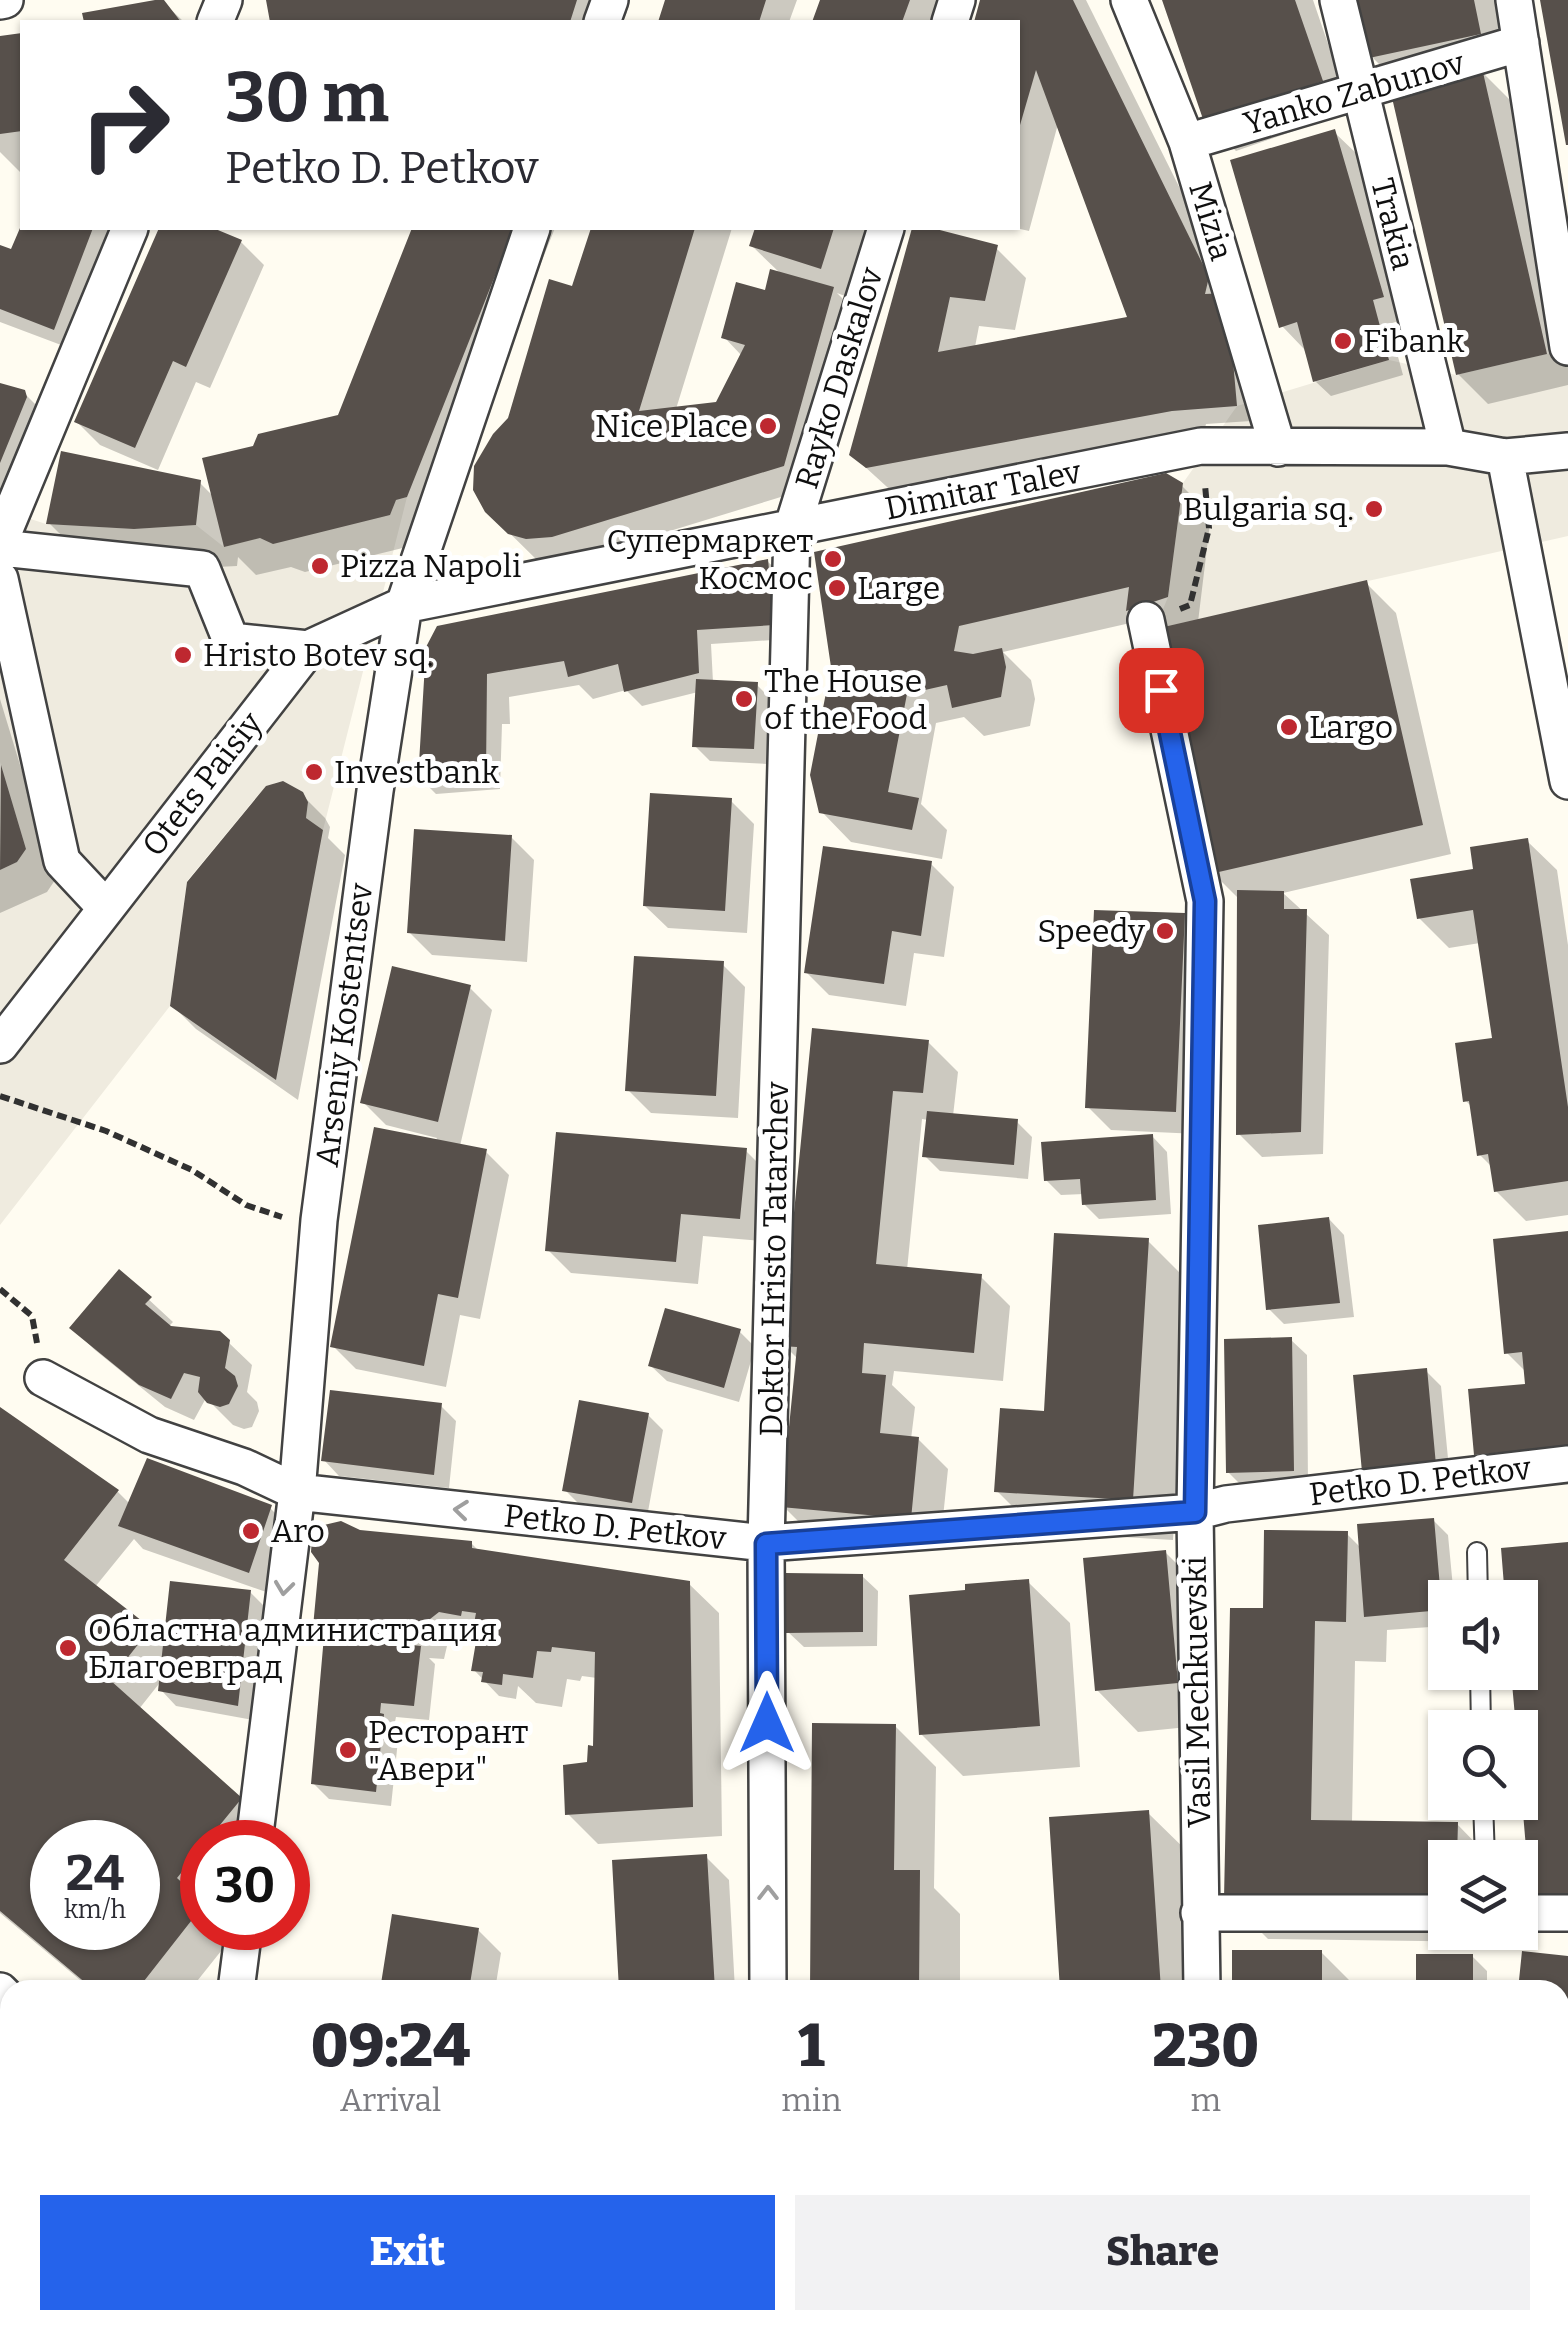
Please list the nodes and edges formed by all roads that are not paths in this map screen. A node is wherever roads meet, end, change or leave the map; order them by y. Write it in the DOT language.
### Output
graph roads {
  1 [pos="1129,0"];
  2 [pos="1338,0"];
  3 [pos="1514,0"];
  4 [pos="1521,43"];
  5 [pos="1360,91"];
  6 [pos="1187,142"];
  7 [pos="129,230"];
  8 [pos="531,230"];
  9 [pos="885,230"];
  10 [pos="1568,347"];
  11 [pos="1448,447"];
  12 [pos="1278,448"];
  13 [pos="1568,451"];
  14 [pos="1504,457"];
  15 [pos="792,529"];
  16 [pos="0,545"];
  17 [pos="0,579"];
  18 [pos="404,605"];
  19 [pos="1146,620"];
  20 [pos="308,649"];
  21 [pos="1568,781"];
  22 [pos="106,908"];
  23 [pos="0,1044"];
  24 [pos="44,1378"];
  25 [pos="1568,1464"];
  26 [pos="298,1492"];
  27 [pos="1195,1512"];
  28 [pos="766,1544"];
  29 [pos="1477,1552"];
  30 [pos="1478,1580"];
  31 [pos="257,1820"];
  32 [pos="1200,1913"];
  33 [pos="1428,1913"];
  34 [pos="1538,1913"];
  35 [pos="1568,1913"];
  36 [pos="241,1950"];
  37 [pos="237,1980"];
  38 [pos="768,1980"];
  39 [pos="1202,1980"];
  1 -- 6 [label="street, Mizia"];
  2 -- 5 [label="street, Trakia"];
  3 -- 4 [label="street"];
  4 -- 5 [label="street, Yanko Zabunov"];
  4 -- 10 [label="street"];
  5 -- 6 [label="street, Yanko Zabunov"];
  5 -- 11 [label="street, Trakia"];
  6 -- 12 [label="street, Mizia"];
  7 -- 16 [label="street"];
  8 -- 18 [label="street, Arseniy Kostentsev"];
  9 -- 15 [label="street, Rayko Daskalov"];
  11 -- 12 [label="street, Dimitar Talev"];
  11 -- 14 [label="street, Dimitar Talev"];
  12 -- 15 [label="street, Dimitar Talev"];
  13 -- 14 [label="street, Dimitar Talev"];
  14 -- 21 [label="street"];
  15 -- 18 [label="street, Dimitar Talev"];
  15 -- 28 [label="street, Doktor Hristo Tatarchev"];
  16 -- 20 [label="street"];
  17 -- 22 [label="street"];
  18 -- 20 [label="street, Otets Paisiy"];
  18 -- 26 [label="street, Arseniy Kostentsev"];
  19 -- 27 [label="street, Vasil Mechkuevski"];
  20 -- 22 [label="street, Otets Paisiy"];
  22 -- 23 [label="street, Otets Paisiy"];
  24 -- 26 [label="street, Petko D. Petkov"];
  25 -- 27 [label="street, Petko D. Petkov"];
  28 -- 26 [label="street, Petko D. Petkov, one-way"];
  26 -- 31 [label="street, Arseniy Kostentsev, one-way"];
  27 -- 28 [label="street, Petko D. Petkov"];
  27 -- 32 [label="street, Vasil Mechkuevski"];
  38 -- 28 [label="street, Doktor Hristo Tatarchev, one-way"];
  29 -- 30 [label="lane"];
  32 -- 33 [label="street"];
  32 -- 39 [label="street, Vasil Mechkuevski"];
  34 -- 35 [label="street"];
  36 -- 37 [label="street"];
}
